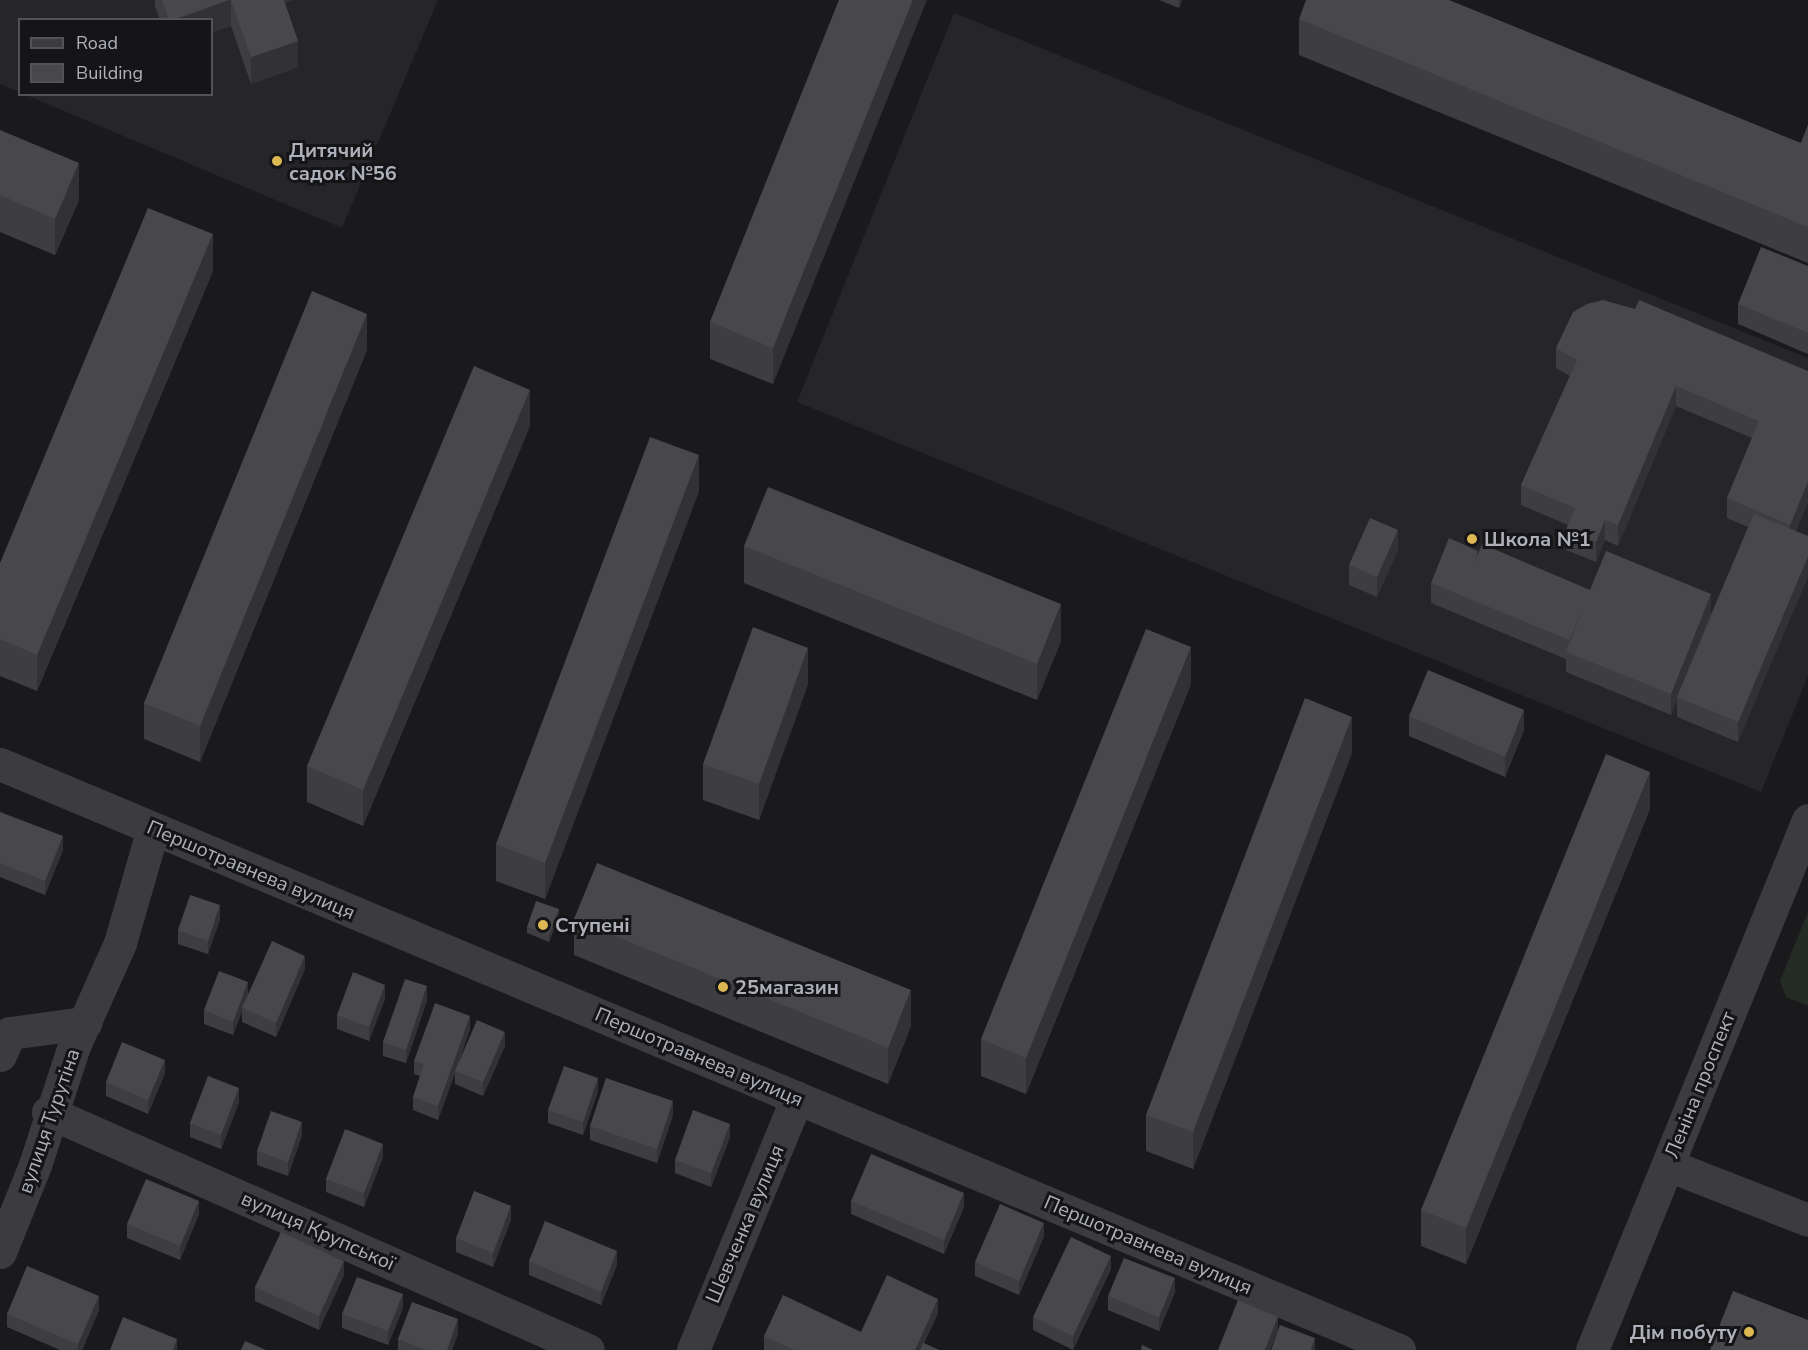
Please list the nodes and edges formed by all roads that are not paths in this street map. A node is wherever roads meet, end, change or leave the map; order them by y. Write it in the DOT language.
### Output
graph roads {
  1 [pos="0,764"];
  2 [pos="1808,820"];
  3 [pos="153,829"];
  4 [pos="85,1023"];
  5 [pos="0,1055"];
  6 [pos="797,1098"];
  7 [pos="50,1113"];
  8 [pos="1668,1165"];
  9 [pos="1808,1220"];
  10 [pos="0,1252"];
  11 [pos="588,1350"];
  12 [pos="693,1350"];
  13 [pos="1399,1350"];
  14 [pos="1592,1350"];
  1 -- 3 [label="street, Першотравнева вулиця"];
  2 -- 8 [label="street, Леніна проспект"];
  3 -- 4 [label="street, вулиця Турутіна"];
  3 -- 6 [label="street, Першотравнева вулиця"];
  4 -- 5 [label="street, вулиця Турутіна"];
  4 -- 7 [label="street, вулиця Турутіна"];
  6 -- 12 [label="street, Шевченка вулиця"];
  6 -- 13 [label="street, Першотравнева вулиця"];
  7 -- 10 [label="street, вулиця Турутіна"];
  7 -- 11 [label="street, вулиця Крупської"];
  8 -- 9 [label="street"];
  8 -- 14 [label="street, Леніна проспект"];
}
